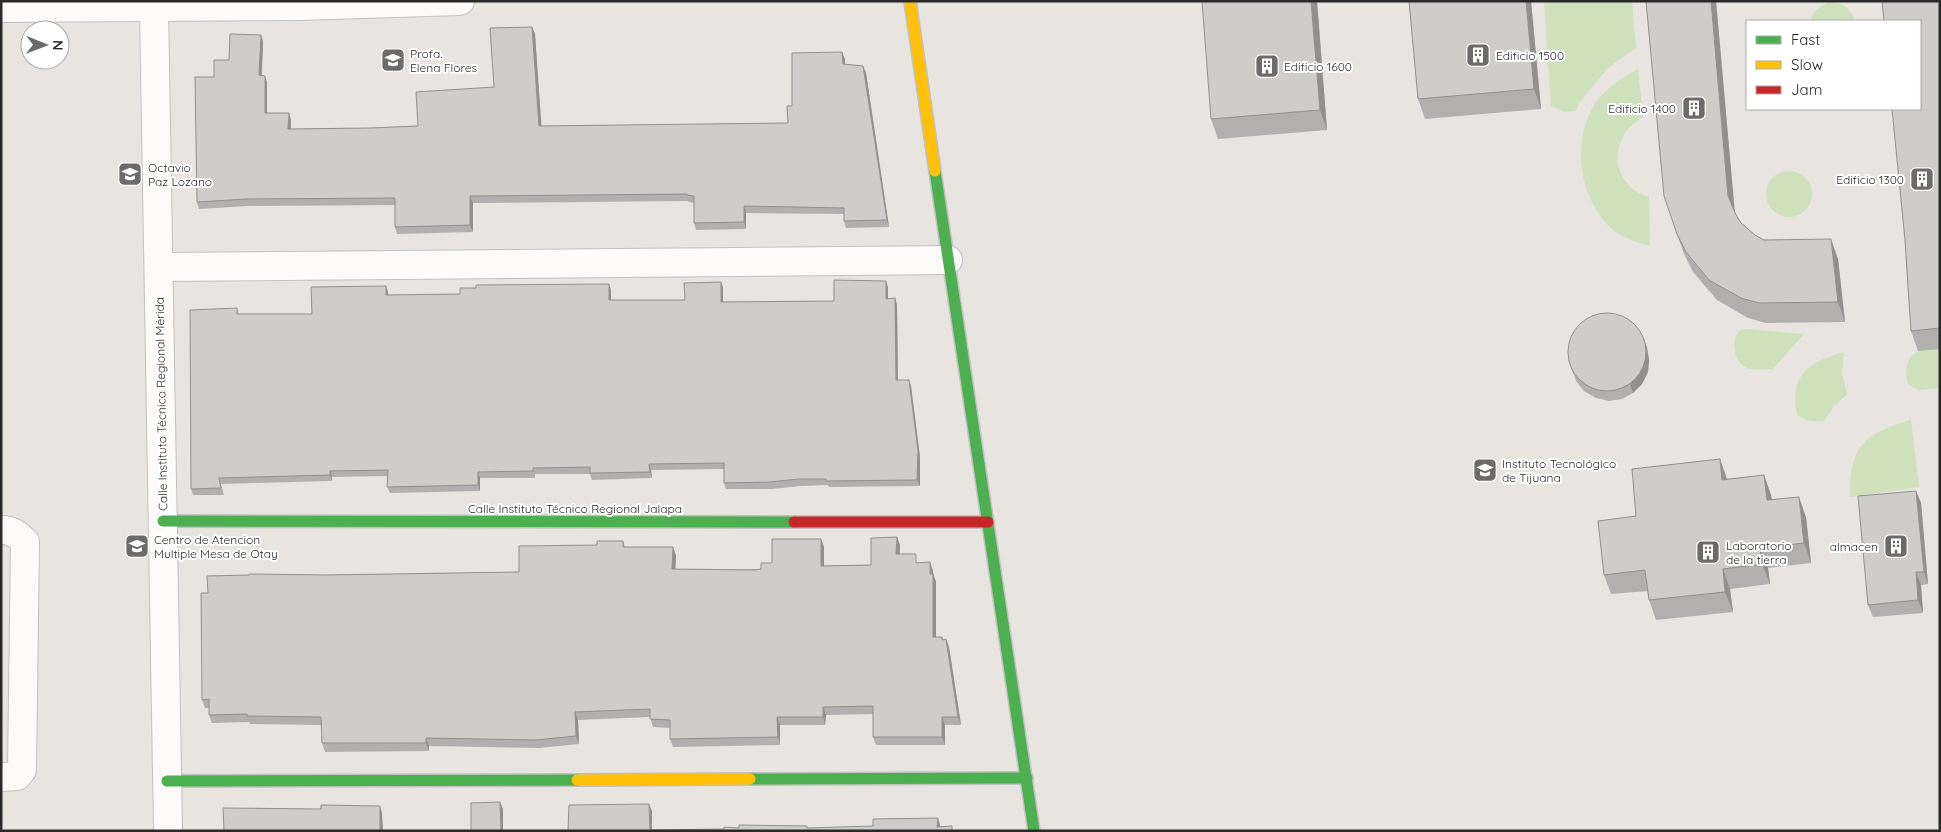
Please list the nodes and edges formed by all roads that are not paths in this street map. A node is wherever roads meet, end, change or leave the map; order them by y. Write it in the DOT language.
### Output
graph roads {
  1 [pos="460,1"];
  2 [pos="910,1"];
  3 [pos="299,4"];
  4 [pos="1,8"];
  5 [pos="154,8"];
  6 [pos="948,260"];
  7 [pos="159,267"];
  8 [pos="163,521"];
  9 [pos="988,522"];
  10 [pos="1,530"];
  11 [pos="1,777"];
  12 [pos="1027,778"];
  13 [pos="167,781"];
  14 [pos="168,831"];
  15 [pos="1034,831"];
  1 -- 3 [label="street"];
  2 -- 6 [label="street"];
  3 -- 5 [label="street"];
  4 -- 5 [label="street"];
  5 -- 7 [label="street, Calle Instituto Técnico Regional Mérida"];
  6 -- 7 [label="street"];
  6 -- 9 [label="street"];
  7 -- 8 [label="street, Calle Instituto Técnico Regional Mérida"];
  8 -- 9 [label="street, Calle Instituto Técnico Regional Jalapa"];
  8 -- 13 [label="street, Calle Instituto Técnico Regional Mérida"];
  9 -- 12 [label="street"];
  10 -- 11 [label="street"];
  12 -- 13 [label="street"];
  12 -- 15 [label="street"];
  13 -- 14 [label="street, Calle Instituto Técnico Regional Mérida"];
}
